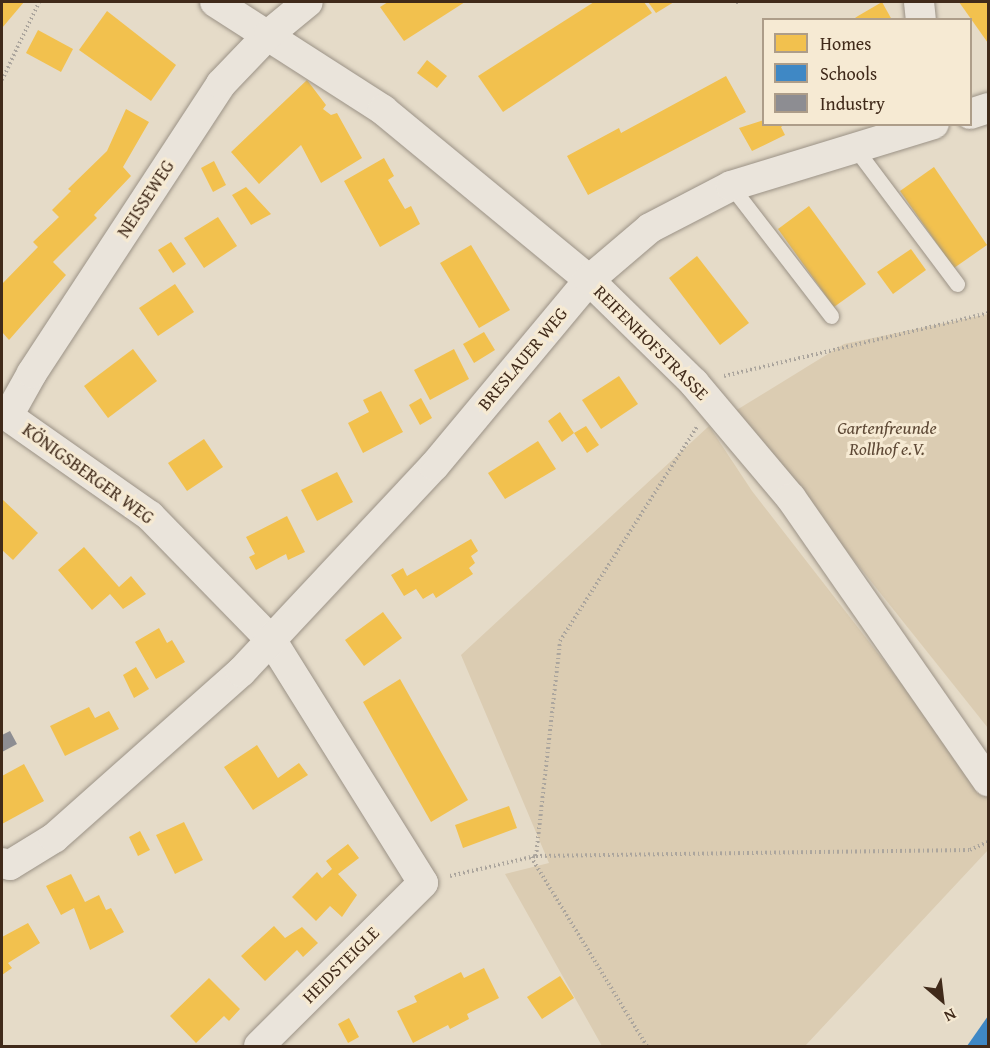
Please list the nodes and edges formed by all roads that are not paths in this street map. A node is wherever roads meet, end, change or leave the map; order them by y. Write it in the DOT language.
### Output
graph roads {
  1 [pos="215,2"];
  2 [pos="308,2"];
  3 [pos="919,2"];
  4 [pos="921,18"];
  5 [pos="269,34"];
  6 [pos="988,108"];
  7 [pos="972,113"];
  8 [pos="927,126"];
  9 [pos="855,148"];
  10 [pos="730,186"];
  11 [pos="589,280"];
  12 [pos="957,284"];
  13 [pos="831,316"];
  14 [pos="5,414"];
  15 [pos="272,641"];
  16 [pos="988,781"];
  17 [pos="2,863"];
  18 [pos="423,883"];
  19 [pos="259,1047"];
  1 -- 5 [label="street, REIFENHOFSTRASSE"];
  2 -- 5 [label="street, NEISSEWEG"];
  3 -- 4 [label="street"];
  5 -- 11 [label="street, REIFENHOFSTRASSE"];
  5 -- 14 [label="street, NEISSEWEG"];
  6 -- 7 [label="street"];
  8 -- 9 [label="street, BRESLAUER WEG"];
  9 -- 10 [label="street, BRESLAUER WEG"];
  9 -- 12 [label="lane"];
  10 -- 11 [label="street, BRESLAUER WEG"];
  10 -- 13 [label="lane"];
  11 -- 15 [label="street, BRESLAUER WEG"];
  11 -- 16 [label="street, REIFENHOFSTRASSE"];
  14 -- 15 [label="street, KÖNIGSBERGER WEG"];
  15 -- 17 [label="street"];
  15 -- 18 [label="street, KÖNIGSBERGER WEG"];
  18 -- 19 [label="street, HEIDSTEIGLE"];
}
